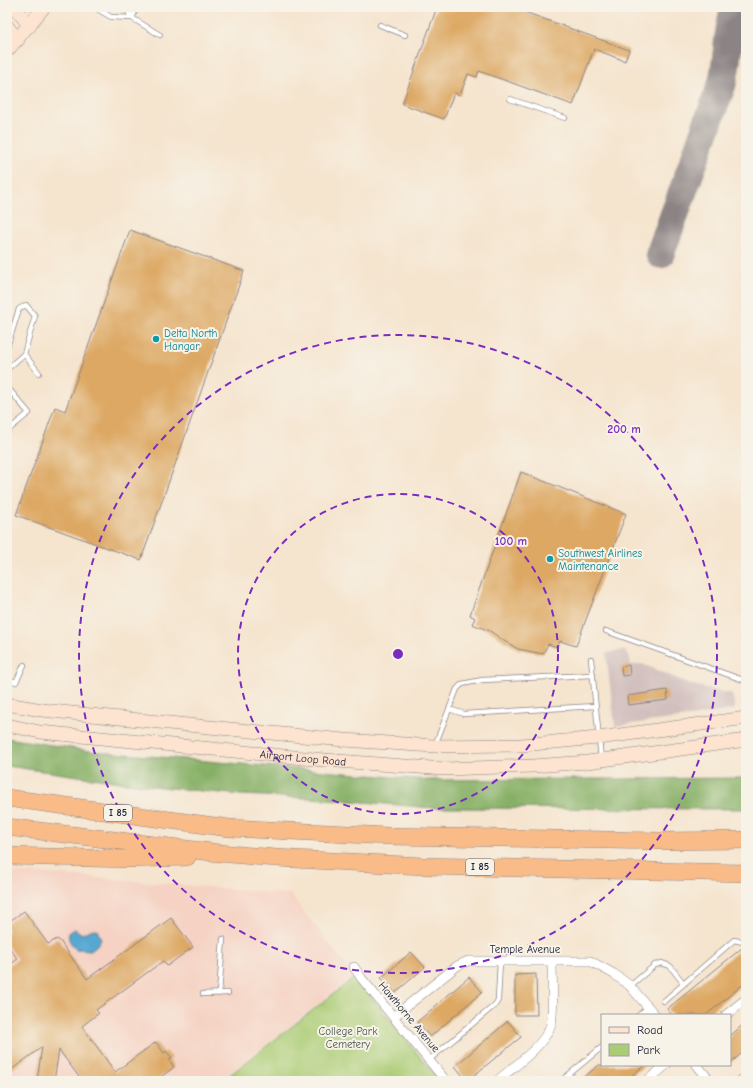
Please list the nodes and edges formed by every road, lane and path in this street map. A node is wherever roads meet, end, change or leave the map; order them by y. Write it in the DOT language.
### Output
graph roads {
  1 [pos="14,7"];
  2 [pos="44,7"];
  3 [pos="94,7"];
  4 [pos="125,7"];
  5 [pos="137,7"];
  6 [pos="132,18"];
  7 [pos="380,25"];
  8 [pos="7,26"];
  9 [pos="30,26"];
  10 [pos="405,34"];
  11 [pos="160,35"];
  12 [pos="18,40"];
  13 [pos="7,51"];
  14 [pos="510,99"];
  15 [pos="565,118"];
  16 [pos="7,347"];
  17 [pos="24,354"];
  18 [pos="7,369"];
  19 [pos="39,373"];
  20 [pos="7,387"];
  21 [pos="7,431"];
  22 [pos="606,631"];
  23 [pos="591,659"];
  24 [pos="24,665"];
  25 [pos="592,675"];
  26 [pos="7,679"];
  27 [pos="746,681"];
  28 [pos="7,704"];
  29 [pos="595,706"];
  30 [pos="449,709"];
  31 [pos="746,718"];
  32 [pos="7,726"];
  33 [pos="598,738"];
  34 [pos="746,740"];
  35 [pos="434,746"];
  36 [pos="601,760"];
  37 [pos="7,788"];
  38 [pos="7,798"];
  39 [pos="7,827"];
  40 [pos="229,828"];
  41 [pos="746,840"];
  42 [pos="219,853"];
  43 [pos="7,856"];
  44 [pos="744,873"];
  45 [pos="223,938"];
  46 [pos="746,945"];
  47 [pos="500,962"];
  48 [pos="552,962"];
  49 [pos="354,967"];
  50 [pos="684,984"];
  51 [pos="630,986"];
  52 [pos="228,993"];
  53 [pos="203,994"];
  54 [pos="219,994"];
  55 [pos="746,999"];
  56 [pos="664,1001"];
  57 [pos="648,1008"];
  58 [pos="640,1014"];
  59 [pos="654,1014"];
  60 [pos="727,1014"];
  61 [pos="393,1017"];
  62 [pos="601,1048"];
  63 [pos="429,1060"];
  64 [pos="665,1066"];
  65 [pos="698,1066"];
  66 [pos="746,1074"];
  67 [pos="446,1081"];
  68 [pos="496,1081"];
  69 [pos="561,1081"];
  70 [pos="647,1081"];
  71 [pos="710,1081"];
  72 [pos="737,1081"];
  1 -- 9 [label="main road"];
  2 -- 9 [label="main road"];
  3 -- 6 [label="lane"];
  4 -- 6 [label="lane"];
  5 -- 6 [label="lane"];
  6 -- 11 [label="lane"];
  7 -- 10 [label="lane"];
  8 -- 12 [label="main road"];
  9 -- 12 [label="main road"];
  12 -- 13 [label="main road"];
  14 -- 15 [label="lane"];
  16 -- 17 [label="lane"];
  17 -- 18 [label="lane"];
  17 -- 19 [label="lane"];
  20 -- 21 [label="lane"];
  22 -- 27 [label="lane"];
  23 -- 25 [label="lane"];
  24 -- 26 [label="lane"];
  25 -- 29 [label="lane"];
  25 -- 30 [label="lane"];
  28 -- 35 [label="main road, Airport Loop Road"];
  29 -- 30 [label="lane"];
  29 -- 33 [label="lane"];
  30 -- 35 [label="lane"];
  31 -- 33 [label="main road, Airport Loop Road"];
  32 -- 36 [label="main road, Airport Loop Road"];
  33 -- 35 [label="main road, Airport Loop Road"];
  33 -- 36 [label="lane"];
  34 -- 36 [label="main road, Airport Loop Road"];
  37 -- 40 [label="highway"];
  38 -- 40 [label="highway, I 85"];
  39 -- 42 [label="highway, I 85"];
  40 -- 41 [label="highway, I 85"];
  42 -- 43 [label="highway"];
  42 -- 44 [label="highway, I 85"];
  45 -- 54 [label="lane"];
  46 -- 50 [label="lane"];
  47 -- 48 [label="street, Temple Avenue"];
  47 -- 61 [label="street, Temple Avenue"];
  47 -- 63 [label="lane"];
  48 -- 51 [label="street, Temple Avenue"];
  48 -- 68 [label="street"];
  49 -- 61 [label="street, Hawthorne Avenue"];
  50 -- 51 [label="lane"];
  50 -- 56 [label="lane"];
  51 -- 57 [label="street, Temple Avenue"];
  52 -- 54 [label="lane"];
  53 -- 54 [label="lane"];
  55 -- 60 [label="street"];
  57 -- 58 [label="lane"];
  57 -- 59 [label="street, Temple Avenue"];
  61 -- 63 [label="street, Hawthorne Avenue"];
  62 -- 69 [label="lane"];
  63 -- 67 [label="street, Hawthorne Avenue"];
  64 -- 70 [label="street"];
  65 -- 71 [label="street"];
  66 -- 72 [label="lane"];
}
